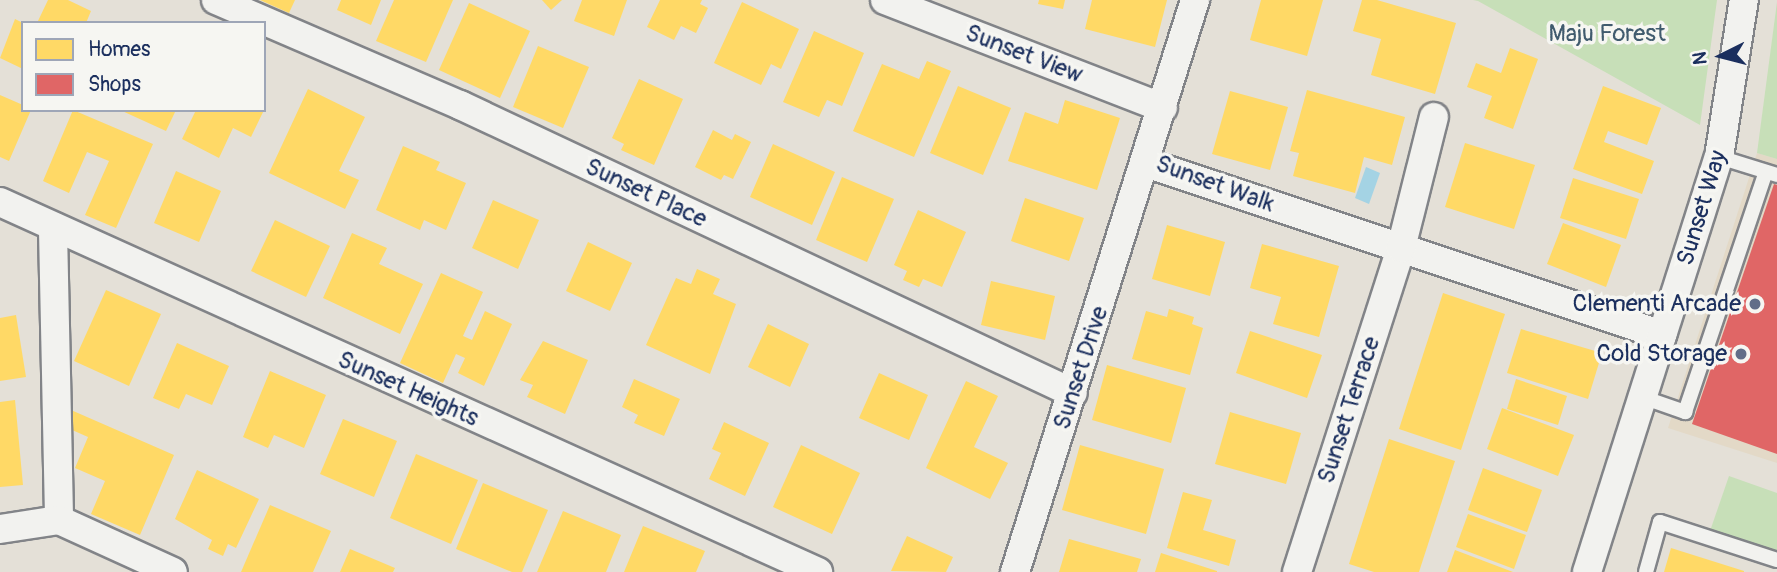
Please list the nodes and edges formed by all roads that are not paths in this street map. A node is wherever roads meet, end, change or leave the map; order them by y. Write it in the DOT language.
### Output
graph roads {
  1 [pos="216,0"];
  2 [pos="885,0"];
  3 [pos="1195,0"];
  4 [pos="1744,0"];
  5 [pos="265,21"];
  6 [pos="266,22"];
  7 [pos="1163,108"];
  8 [pos="1434,117"];
  9 [pos="1719,157"];
  10 [pos="1146,163"];
  11 [pos="1771,173"];
  12 [pos="0,202"];
  13 [pos="53,230"];
  14 [pos="1401,248"];
  15 [pos="1662,335"];
  16 [pos="1073,393"];
  17 [pos="1642,397"];
  18 [pos="59,520"];
  19 [pos="0,529"];
  20 [pos="1777,560"];
  21 [pos="173,572"];
  22 [pos="818,572"];
  23 [pos="1016,572"];
  24 [pos="1297,572"];
  25 [pos="1587,572"];
  26 [pos="1646,572"];
  1 -- 5 [label="street, Sunset Place"];
  2 -- 7 [label="street, Sunset View"];
  3 -- 7 [label="street, Sunset Walk"];
  4 -- 9 [label="street, Sunset Way"];
  6 -- 16 [label="street, Sunset Place"];
  7 -- 10 [label="street, Sunset Walk"];
  8 -- 14 [label="street"];
  9 -- 11 [label="lane"];
  9 -- 15 [label="street, Sunset Way"];
  10 -- 14 [label="street, Sunset Walk"];
  10 -- 16 [label="street, Sunset Drive"];
  11 -- 17 [label="lane"];
  12 -- 13 [label="street, Sunset Heights"];
  13 -- 18 [label="street"];
  13 -- 22 [label="street, Sunset Heights"];
  14 -- 15 [label="street, Sunset Walk"];
  14 -- 24 [label="street, Sunset Terrace"];
  15 -- 17 [label="street, Sunset Way"];
  16 -- 23 [label="street, Sunset Drive"];
  17 -- 25 [label="street, Sunset Way"];
  18 -- 19 [label="street"];
  18 -- 21 [label="street"];
  20 -- 26 [label="lane"];
}
